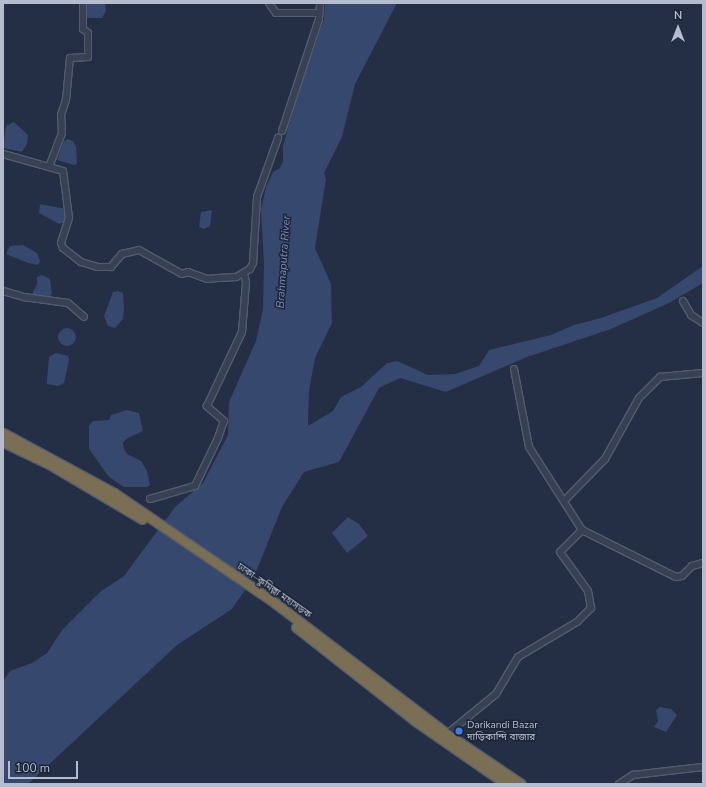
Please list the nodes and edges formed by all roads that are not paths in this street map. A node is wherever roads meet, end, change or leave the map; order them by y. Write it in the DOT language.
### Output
graph roads {
  1 [pos="83,3"];
  2 [pos="269,3"];
  3 [pos="320,3"];
  4 [pos="319,13"];
  5 [pos="282,131"];
  6 [pos="278,138"];
  7 [pos="3,154"];
  8 [pos="50,167"];
  9 [pos="244,273"];
  10 [pos="3,291"];
  11 [pos="683,301"];
  12 [pos="84,317"];
  13 [pos="703,323"];
  14 [pos="514,369"];
  15 [pos="703,373"];
  16 [pos="3,433"];
  17 [pos="3,442"];
  18 [pos="150,499"];
  19 [pos="565,500"];
  20 [pos="142,516"];
  21 [pos="582,530"];
  22 [pos="703,564"];
  23 [pos="273,605"];
  24 [pos="447,734"];
  25 [pos="703,767"];
  26 [pos="506,784"];
  27 [pos="521,784"];
  28 [pos="619,784"];
  1 -- 8 [label="street"];
  2 -- 4 [label="street"];
  3 -- 4 [label="street"];
  4 -- 5 [label="street"];
  6 -- 9 [label="street"];
  7 -- 8 [label="street"];
  8 -- 9 [label="street"];
  9 -- 18 [label="street"];
  10 -- 12 [label="street"];
  11 -- 13 [label="street"];
  14 -- 19 [label="street"];
  15 -- 19 [label="street"];
  16 -- 20 [label="highway, ঢাকা–কুমিল্লা মহাসড়ক"];
  17 -- 20 [label="highway, ঢাকা–কুমিল্লা মহাসড়ক"];
  19 -- 21 [label="street"];
  20 -- 23 [label="highway, ঢাকা–কুমিল্লা মহাসড়ক"];
  21 -- 22 [label="street"];
  21 -- 24 [label="street"];
  23 -- 24 [label="highway, ঢাকা–কুমিল্লা মহাসড়ক"];
  23 -- 26 [label="highway, ঢাকা–কুমিল্লা মহাসড়ক"];
  24 -- 27 [label="highway, ঢাকা–কুমিল্লা মহাসড়ক"];
  25 -- 28 [label="street"];
}
